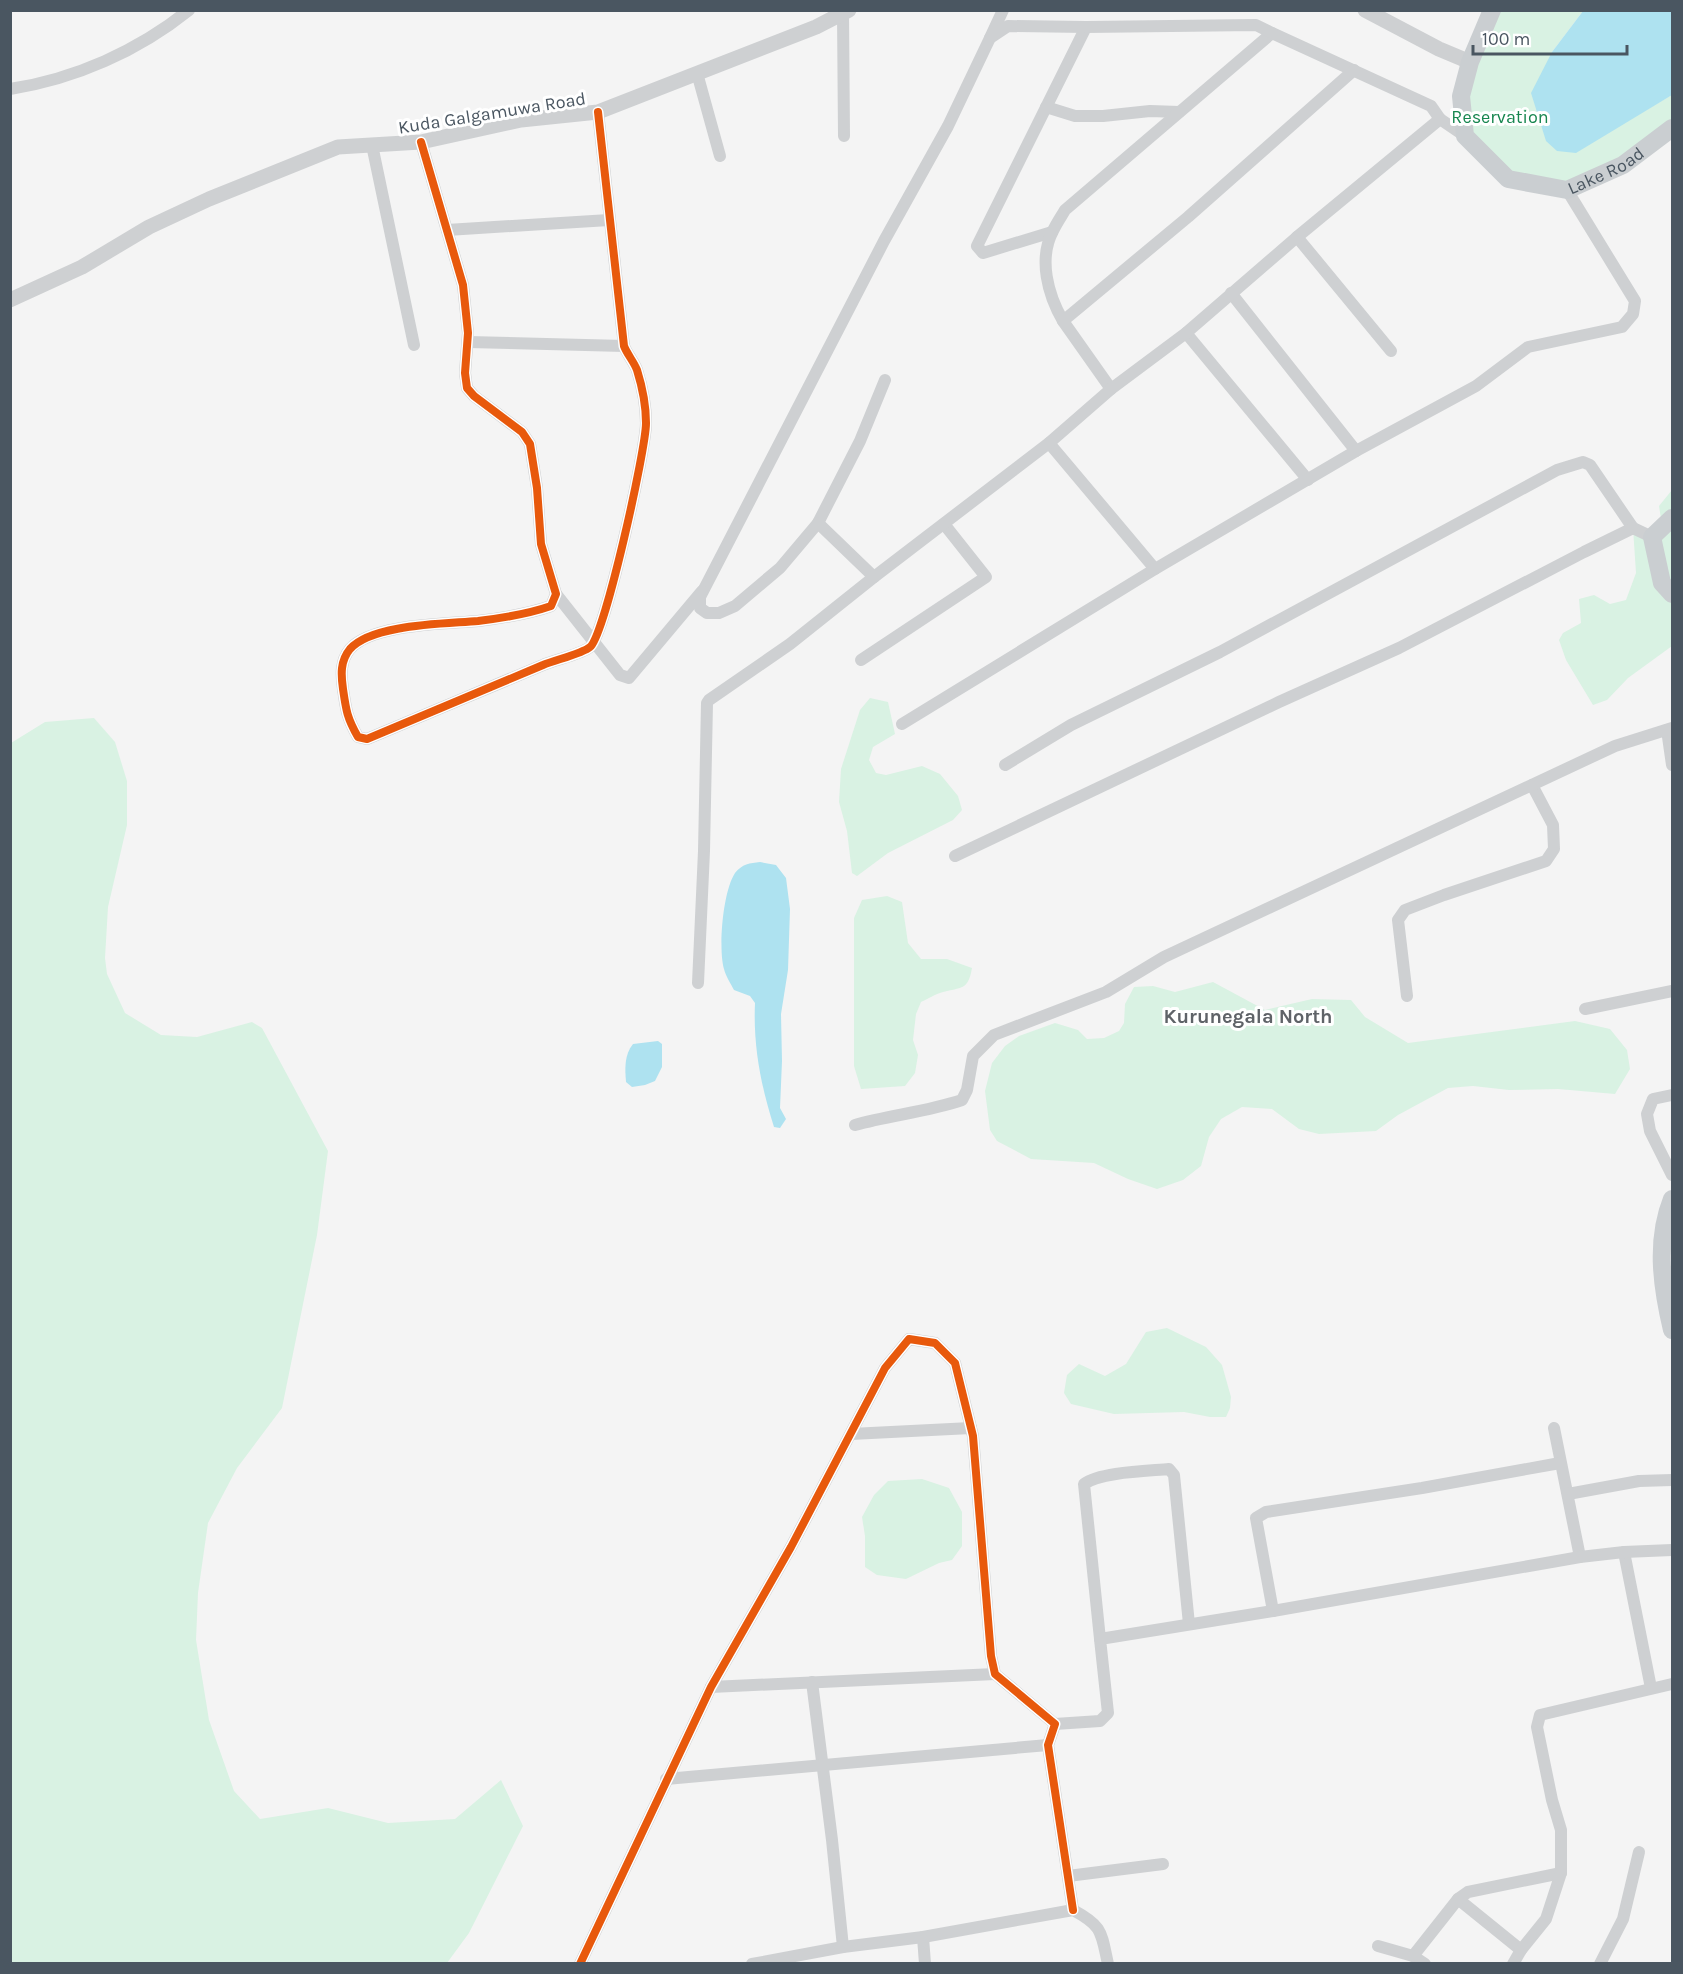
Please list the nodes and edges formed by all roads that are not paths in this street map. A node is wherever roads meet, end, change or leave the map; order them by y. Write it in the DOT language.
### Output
graph roads {
  1 [pos="189,10"];
  2 [pos="1003,10"];
  3 [pos="1365,10"];
  4 [pos="1492,10"];
  5 [pos="846,12"];
  6 [pos="1086,27"];
  7 [pos="1272,33"];
  8 [pos="986,48"];
  9 [pos="1470,62"];
  10 [pos="1354,70"];
  11 [pos="697,73"];
  12 [pos="10,89"];
  13 [pos="1046,107"];
  14 [pos="598,112"];
  15 [pos="1179,112"];
  16 [pos="1440,119"];
  17 [pos="1672,128"];
  18 [pos="844,136"];
  19 [pos="1465,136"];
  20 [pos="421,142"];
  21 [pos="372,145"];
  22 [pos="720,156"];
  23 [pos="1568,190"];
  24 [pos="609,220"];
  25 [pos="447,230"];
  26 [pos="1052,232"];
  27 [pos="1297,237"];
  28 [pos="1231,293"];
  29 [pos="10,300"];
  30 [pos="1063,321"];
  31 [pos="1186,333"];
  32 [pos="468,342"];
  33 [pos="414,345"];
  34 [pos="624,346"];
  35 [pos="1391,351"];
  36 [pos="885,380"];
  37 [pos="1111,389"];
  38 [pos="1049,443"];
  39 [pos="1356,451"];
  40 [pos="1308,480"];
  41 [pos="1672,518"];
  42 [pos="818,523"];
  43 [pos="944,524"];
  44 [pos="1633,528"];
  45 [pos="1652,537"];
  46 [pos="1155,569"];
  47 [pos="874,577"];
  48 [pos="705,587"];
  49 [pos="556,594"];
  50 [pos="1672,594"];
  51 [pos="594,642"];
  52 [pos="861,660"];
  53 [pos="902,724"];
  54 [pos="1670,729"];
  55 [pos="1005,765"];
  56 [pos="1672,765"];
  57 [pos="1532,785"];
  58 [pos="955,856"];
  59 [pos="698,983"];
  60 [pos="1672,991"];
  61 [pos="1407,996"];
  62 [pos="1585,1009"];
  63 [pos="1672,1095"];
  64 [pos="855,1125"];
  65 [pos="1672,1174"];
  66 [pos="1672,1199"];
  67 [pos="1672,1330"];
  68 [pos="971,1428"];
  69 [pos="1554,1428"];
  70 [pos="851,1434"];
  71 [pos="1560,1463"];
  72 [pos="1672,1480"];
  73 [pos="1568,1494"];
  74 [pos="1672,1550"];
  75 [pos="1624,1552"];
  76 [pos="1580,1557"];
  77 [pos="1273,1611"];
  78 [pos="1189,1624"];
  79 [pos="1100,1639"];
  80 [pos="995,1674"];
  81 [pos="812,1682"];
  82 [pos="1672,1684"];
  83 [pos="711,1687"];
  84 [pos="1651,1688"];
  85 [pos="1055,1724"];
  86 [pos="1048,1744"];
  87 [pos="822,1765"];
  88 [pos="666,1779"];
  89 [pos="1639,1852"];
  90 [pos="1163,1864"];
  91 [pos="1561,1873"];
  92 [pos="1068,1876"];
  93 [pos="1458,1899"];
  94 [pos="1073,1910"];
  95 [pos="923,1937"];
  96 [pos="1378,1946"];
  97 [pos="843,1947"];
  98 [pos="1521,1950"];
  99 [pos="1413,1956"];
  100 [pos="768,1962"];
  101 [pos="580,1964"];
  102 [pos="752,1964"];
  103 [pos="925,1964"];
  104 [pos="1108,1964"];
  105 [pos="1425,1964"];
  106 [pos="1513,1964"];
  107 [pos="1600,1964"];
  1 -- 12 [label="street"];
  2 -- 8 [label="street"];
  3 -- 9 [label="street"];
  4 -- 9 [label="main road"];
  5 -- 11 [label="street, Kuda Galgamuwa Road"];
  5 -- 18 [label="street"];
  6 -- 7 [label="street"];
  6 -- 8 [label="street"];
  6 -- 13 [label="street"];
  7 -- 10 [label="street"];
  7 -- 15 [label="street"];
  8 -- 48 [label="street"];
  9 -- 19 [label="main road"];
  10 -- 16 [label="street"];
  10 -- 30 [label="street"];
  11 -- 14 [label="street, Kuda Galgamuwa Road"];
  11 -- 22 [label="street"];
  13 -- 15 [label="street"];
  13 -- 26 [label="street"];
  14 -- 20 [label="street, Kuda Galgamuwa Road"];
  14 -- 24 [label="street"];
  15 -- 26 [label="street"];
  16 -- 19 [label="street"];
  16 -- 27 [label="street"];
  17 -- 23 [label="main road, Lake Road"];
  19 -- 23 [label="main road, Lake Road"];
  20 -- 21 [label="street, Kuda Galgamuwa Road"];
  20 -- 25 [label="street"];
  21 -- 29 [label="street, Kuda Galgamuwa Road"];
  21 -- 33 [label="street"];
  23 -- 39 [label="street"];
  24 -- 25 [label="street"];
  24 -- 34 [label="street"];
  25 -- 32 [label="street"];
  26 -- 30 [label="street"];
  27 -- 28 [label="street"];
  27 -- 35 [label="street"];
  28 -- 31 [label="street"];
  28 -- 39 [label="street"];
  30 -- 37 [label="street"];
  31 -- 37 [label="street"];
  31 -- 40 [label="street"];
  32 -- 34 [label="street"];
  32 -- 49 [label="street"];
  34 -- 51 [label="street"];
  36 -- 42 [label="street"];
  37 -- 38 [label="street"];
  38 -- 43 [label="street"];
  38 -- 46 [label="street"];
  39 -- 40 [label="street"];
  40 -- 46 [label="street"];
  41 -- 45 [label="main road"];
  42 -- 47 [label="street"];
  42 -- 48 [label="street"];
  43 -- 47 [label="street"];
  43 -- 52 [label="street"];
  44 -- 45 [label="street"];
  44 -- 55 [label="street"];
  44 -- 58 [label="street"];
  45 -- 50 [label="main road"];
  46 -- 53 [label="street"];
  47 -- 59 [label="street"];
  48 -- 51 [label="street"];
  49 -- 51 [label="street"];
  49 -- 51 [label="street"];
  54 -- 56 [label="street"];
  54 -- 57 [label="street"];
  57 -- 61 [label="street"];
  57 -- 64 [label="street"];
  60 -- 62 [label="street"];
  63 -- 65 [label="street"];
  66 -- 67 [label="main road"];
  68 -- 70 [label="street"];
  68 -- 70 [label="street"];
  68 -- 80 [label="street"];
  69 -- 71 [label="street"];
  70 -- 83 [label="street"];
  71 -- 73 [label="street"];
  71 -- 77 [label="street"];
  72 -- 73 [label="street"];
  73 -- 76 [label="street"];
  74 -- 75 [label="street"];
  75 -- 76 [label="street"];
  75 -- 84 [label="street"];
  76 -- 77 [label="street"];
  77 -- 78 [label="street"];
  78 -- 79 [label="street"];
  78 -- 79 [label="street"];
  79 -- 85 [label="street"];
  80 -- 81 [label="street"];
  80 -- 85 [label="street"];
  81 -- 83 [label="street"];
  81 -- 87 [label="street"];
  82 -- 84 [label="street"];
  83 -- 88 [label="street"];
  84 -- 91 [label="street"];
  85 -- 86 [label="street"];
  86 -- 87 [label="street"];
  86 -- 92 [label="street"];
  87 -- 88 [label="street"];
  87 -- 97 [label="street"];
  88 -- 101 [label="street"];
  89 -- 107 [label="street"];
  90 -- 92 [label="street"];
  91 -- 93 [label="street"];
  91 -- 98 [label="street"];
  92 -- 94 [label="street"];
  93 -- 98 [label="street"];
  93 -- 99 [label="street"];
  94 -- 95 [label="street"];
  94 -- 104 [label="street"];
  95 -- 97 [label="street"];
  95 -- 103 [label="street"];
  96 -- 99 [label="street"];
  97 -- 100 [label="street"];
  98 -- 106 [label="street"];
  99 -- 105 [label="street"];
  100 -- 102 [label="street"];
}
